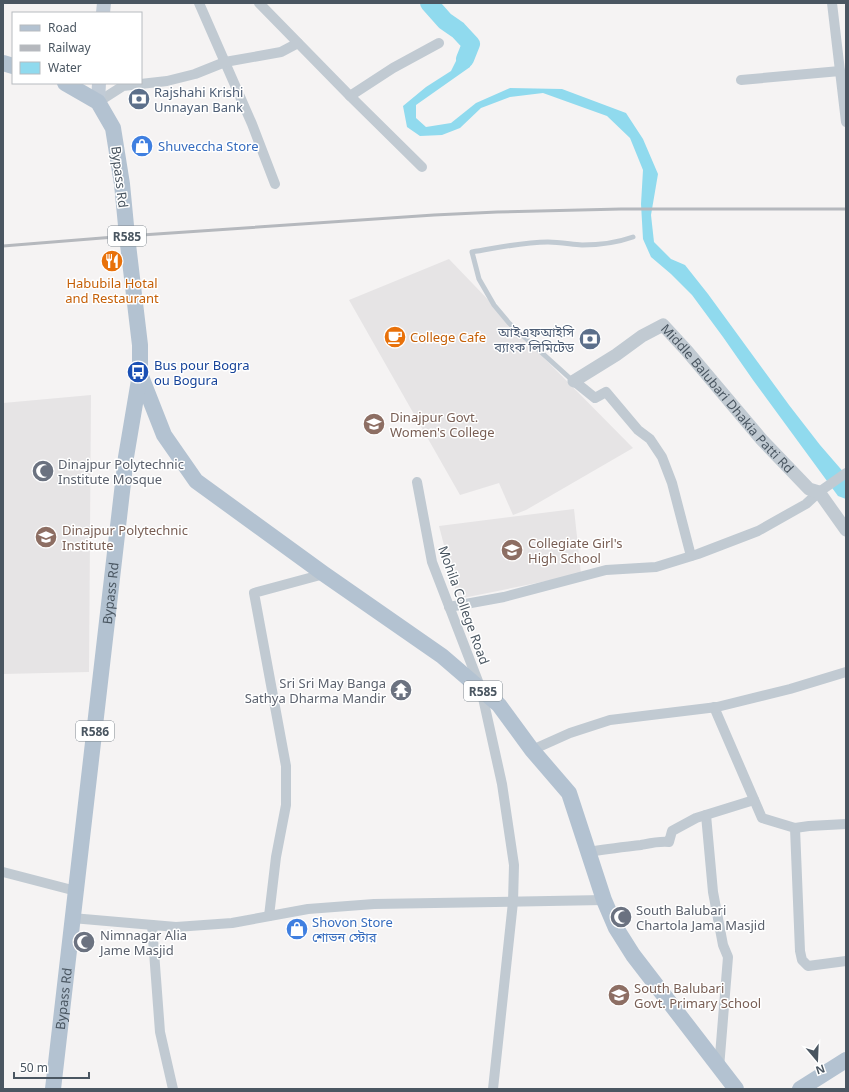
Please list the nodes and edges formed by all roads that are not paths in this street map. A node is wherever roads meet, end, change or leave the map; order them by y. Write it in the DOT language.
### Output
graph roads {
  1 [pos="199,3"];
  2 [pos="259,3"];
  3 [pos="832,3"];
  4 [pos="298,43"];
  5 [pos="439,43"];
  6 [pos="225,62"];
  7 [pos="840,71"];
  8 [pos="741,80"];
  9 [pos="67,84"];
  10 [pos="99,84"];
  11 [pos="141,84"];
  12 [pos="142,84"];
  13 [pos="350,96"];
  14 [pos="98,102"];
  15 [pos="846,122"];
  16 [pos="422,166"];
  17 [pos="275,184"];
  18 [pos="633,237"];
  19 [pos="140,374"];
  20 [pos="574,381"];
  21 [pos="846,473"];
  22 [pos="417,482"];
  23 [pos="819,492"];
  24 [pos="846,530"];
  25 [pos="691,556"];
  26 [pos="324,574"];
  27 [pos="449,607"];
  28 [pos="846,672"];
  29 [pos="481,689"];
  30 [pos="714,707"];
  31 [pos="532,750"];
  32 [pos="754,800"];
  33 [pos="706,815"];
  34 [pos="846,824"];
  35 [pos="795,828"];
  36 [pos="589,852"];
  37 [pos="3,872"];
  38 [pos="76,891"];
  39 [pos="604,900"];
  40 [pos="513,902"];
  41 [pos="270,916"];
  42 [pos="72,918"];
  43 [pos="152,925"];
  44 [pos="846,961"];
  45 [pos="846,1060"];
  46 [pos="719,1068"];
  47 [pos="53,1089"];
  48 [pos="173,1089"];
  49 [pos="493,1089"];
  50 [pos="736,1089"];
  51 [pos="800,1089"];
  1 -- 6 [label="street"];
  2 -- 4 [label="street"];
  3 -- 7 [label="street"];
  4 -- 6 [label="street"];
  4 -- 13 [label="street"];
  5 -- 13 [label="street"];
  6 -- 12 [label="street"];
  6 -- 17 [label="street"];
  7 -- 8 [label="street"];
  7 -- 15 [label="street"];
  9 -- 14 [label="main road"];
  10 -- 14 [label="main road"];
  11 -- 14 [label="street"];
  13 -- 16 [label="street"];
  14 -- 19 [label="main road, Bypass Rd / R585"];
  18 -- 20 [label="lane"];
  19 -- 26 [label="main road, R585"];
  19 -- 38 [label="main road, Bypass Rd / R586"];
  20 -- 23 [label="street, Middle Balubari Dhakia Patti Rd"];
  20 -- 25 [label="street"];
  21 -- 23 [label="street"];
  22 -- 27 [label="street, Mohila College Road"];
  23 -- 24 [label="street, Middle Balubari Dhakia Patti Rd"];
  23 -- 25 [label="street"];
  25 -- 27 [label="street"];
  26 -- 29 [label="main road, R585"];
  26 -- 41 [label="street"];
  27 -- 29 [label="street, Mohila College Road"];
  28 -- 30 [label="street"];
  29 -- 31 [label="main road, R585"];
  29 -- 40 [label="street, Mohila College Road"];
  30 -- 31 [label="street"];
  30 -- 32 [label="street"];
  31 -- 36 [label="main road, R585"];
  32 -- 33 [label="street"];
  32 -- 35 [label="street"];
  33 -- 36 [label="street"];
  33 -- 46 [label="street"];
  34 -- 35 [label="street"];
  35 -- 44 [label="street"];
  36 -- 39 [label="main road, R585"];
  37 -- 38 [label="street"];
  38 -- 42 [label="main road, Bypass Rd / R586"];
  39 -- 40 [label="street"];
  39 -- 46 [label="main road, R585"];
  40 -- 41 [label="street"];
  40 -- 49 [label="street, Mohila College Road"];
  41 -- 43 [label="street"];
  42 -- 43 [label="street"];
  42 -- 47 [label="main road, Bypass Rd / R586"];
  43 -- 48 [label="street"];
  45 -- 51 [label="main road"];
  46 -- 50 [label="main road, R585"];
}
